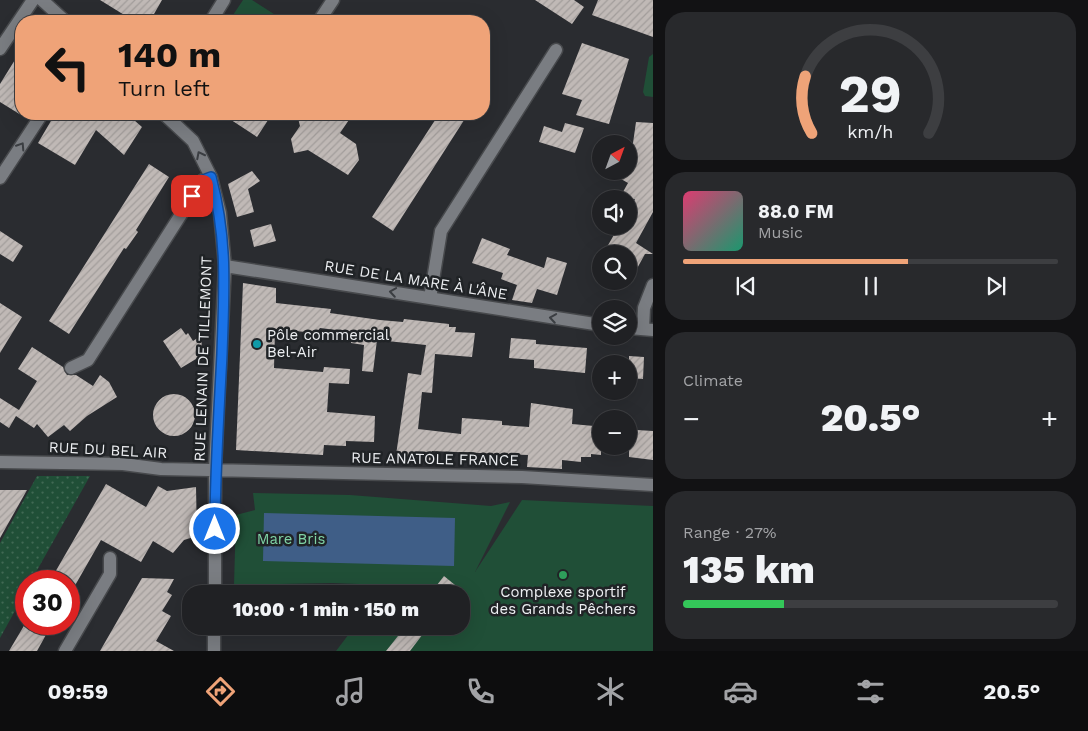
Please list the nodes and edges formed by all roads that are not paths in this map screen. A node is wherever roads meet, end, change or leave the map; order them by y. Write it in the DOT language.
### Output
graph roads {
  1 [pos="33,0"];
  2 [pos="42,0"];
  3 [pos="224,0"];
  4 [pos="333,0"];
  5 [pos="23,15"];
  6 [pos="58,15"];
  7 [pos="214,15"];
  8 [pos="323,15"];
  9 [pos="15,27"];
  10 [pos="0,49"];
  11 [pos="556,50"];
  12 [pos="38,120"];
  13 [pos="170,120"];
  14 [pos="211,177"];
  15 [pos="0,178"];
  16 [pos="225,266"];
  17 [pos="653,285"];
  18 [pos="430,298"];
  19 [pos="592,324"];
  20 [pos="648,329"];
  21 [pos="70,368"];
  22 [pos="0,462"];
  23 [pos="215,469"];
  24 [pos="653,485"];
  25 [pos="110,558"];
  26 [pos="216,585"];
  27 [pos="214,635"];
  28 [pos="65,651"];
  29 [pos="214,651"];
  1 -- 5 [label="street"];
  2 -- 6 [label="street"];
  3 -- 7 [label="street"];
  4 -- 8 [label="street"];
  9 -- 10 [label="street"];
  11 -- 18 [label="street"];
  15 -- 12 [label="street, one-way"];
  14 -- 13 [label="street, RUE LENAIN DE TILLEMONT, one-way"];
  14 -- 16 [label="street, RUE LENAIN DE TILLEMONT"];
  14 -- 21 [label="street"];
  18 -- 16 [label="street, RUE DE LA MARE À L'ÂNE, one-way"];
  16 -- 23 [label="street, RUE LENAIN DE TILLEMONT"];
  17 -- 20 [label="street"];
  19 -- 18 [label="street, RUE DE LA MARE À L'ÂNE, one-way"];
  22 -- 23 [label="street, RUE DU BEL AIR"];
  23 -- 24 [label="street, RUE ANATOLE FRANCE"];
  23 -- 26 [label="street, RUE LENAIN DE TILLEMONT"];
  25 -- 28 [label="street"];
  27 -- 29 [label="street"];
}
